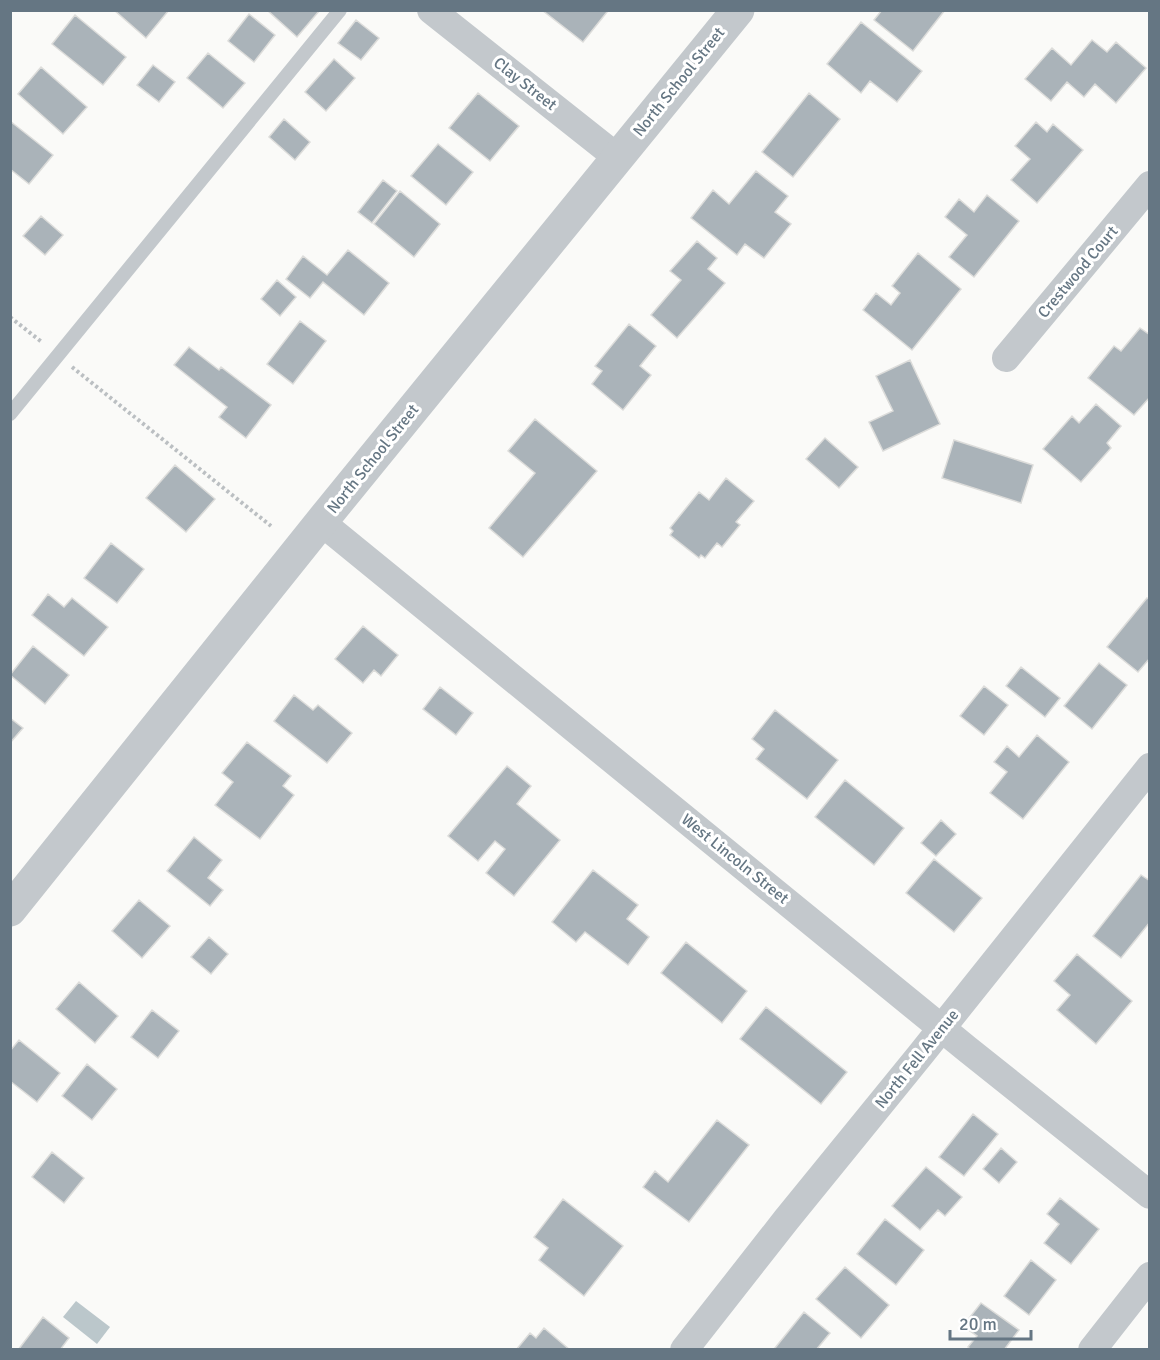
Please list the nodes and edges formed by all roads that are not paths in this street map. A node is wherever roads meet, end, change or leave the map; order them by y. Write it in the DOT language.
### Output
graph roads {
  1 [pos="340,10"];
  2 [pos="431,10"];
  3 [pos="738,10"];
  4 [pos="618,158"];
  5 [pos="1149,185"];
  6 [pos="1006,358"];
  7 [pos="10,414"];
  8 [pos="321,522"];
  9 [pos="1149,767"];
  10 [pos="10,910"];
  11 [pos="942,1028"];
  12 [pos="1149,1195"];
  13 [pos="1149,1276"];
  14 [pos="684,1350"];
  15 [pos="1092,1350"];
  1 -- 7 [label="lane"];
  2 -- 4 [label="street, Clay Street"];
  3 -- 4 [label="street, North School Street"];
  4 -- 8 [label="street, North School Street"];
  5 -- 6 [label="street, Crestwood Court"];
  8 -- 10 [label="street, North School Street"];
  8 -- 11 [label="street, West Lincoln Street"];
  9 -- 11 [label="street, North Fell Avenue"];
  11 -- 12 [label="street, West Lincoln Street"];
  11 -- 14 [label="street, North Fell Avenue"];
  13 -- 15 [label="street"];
}
